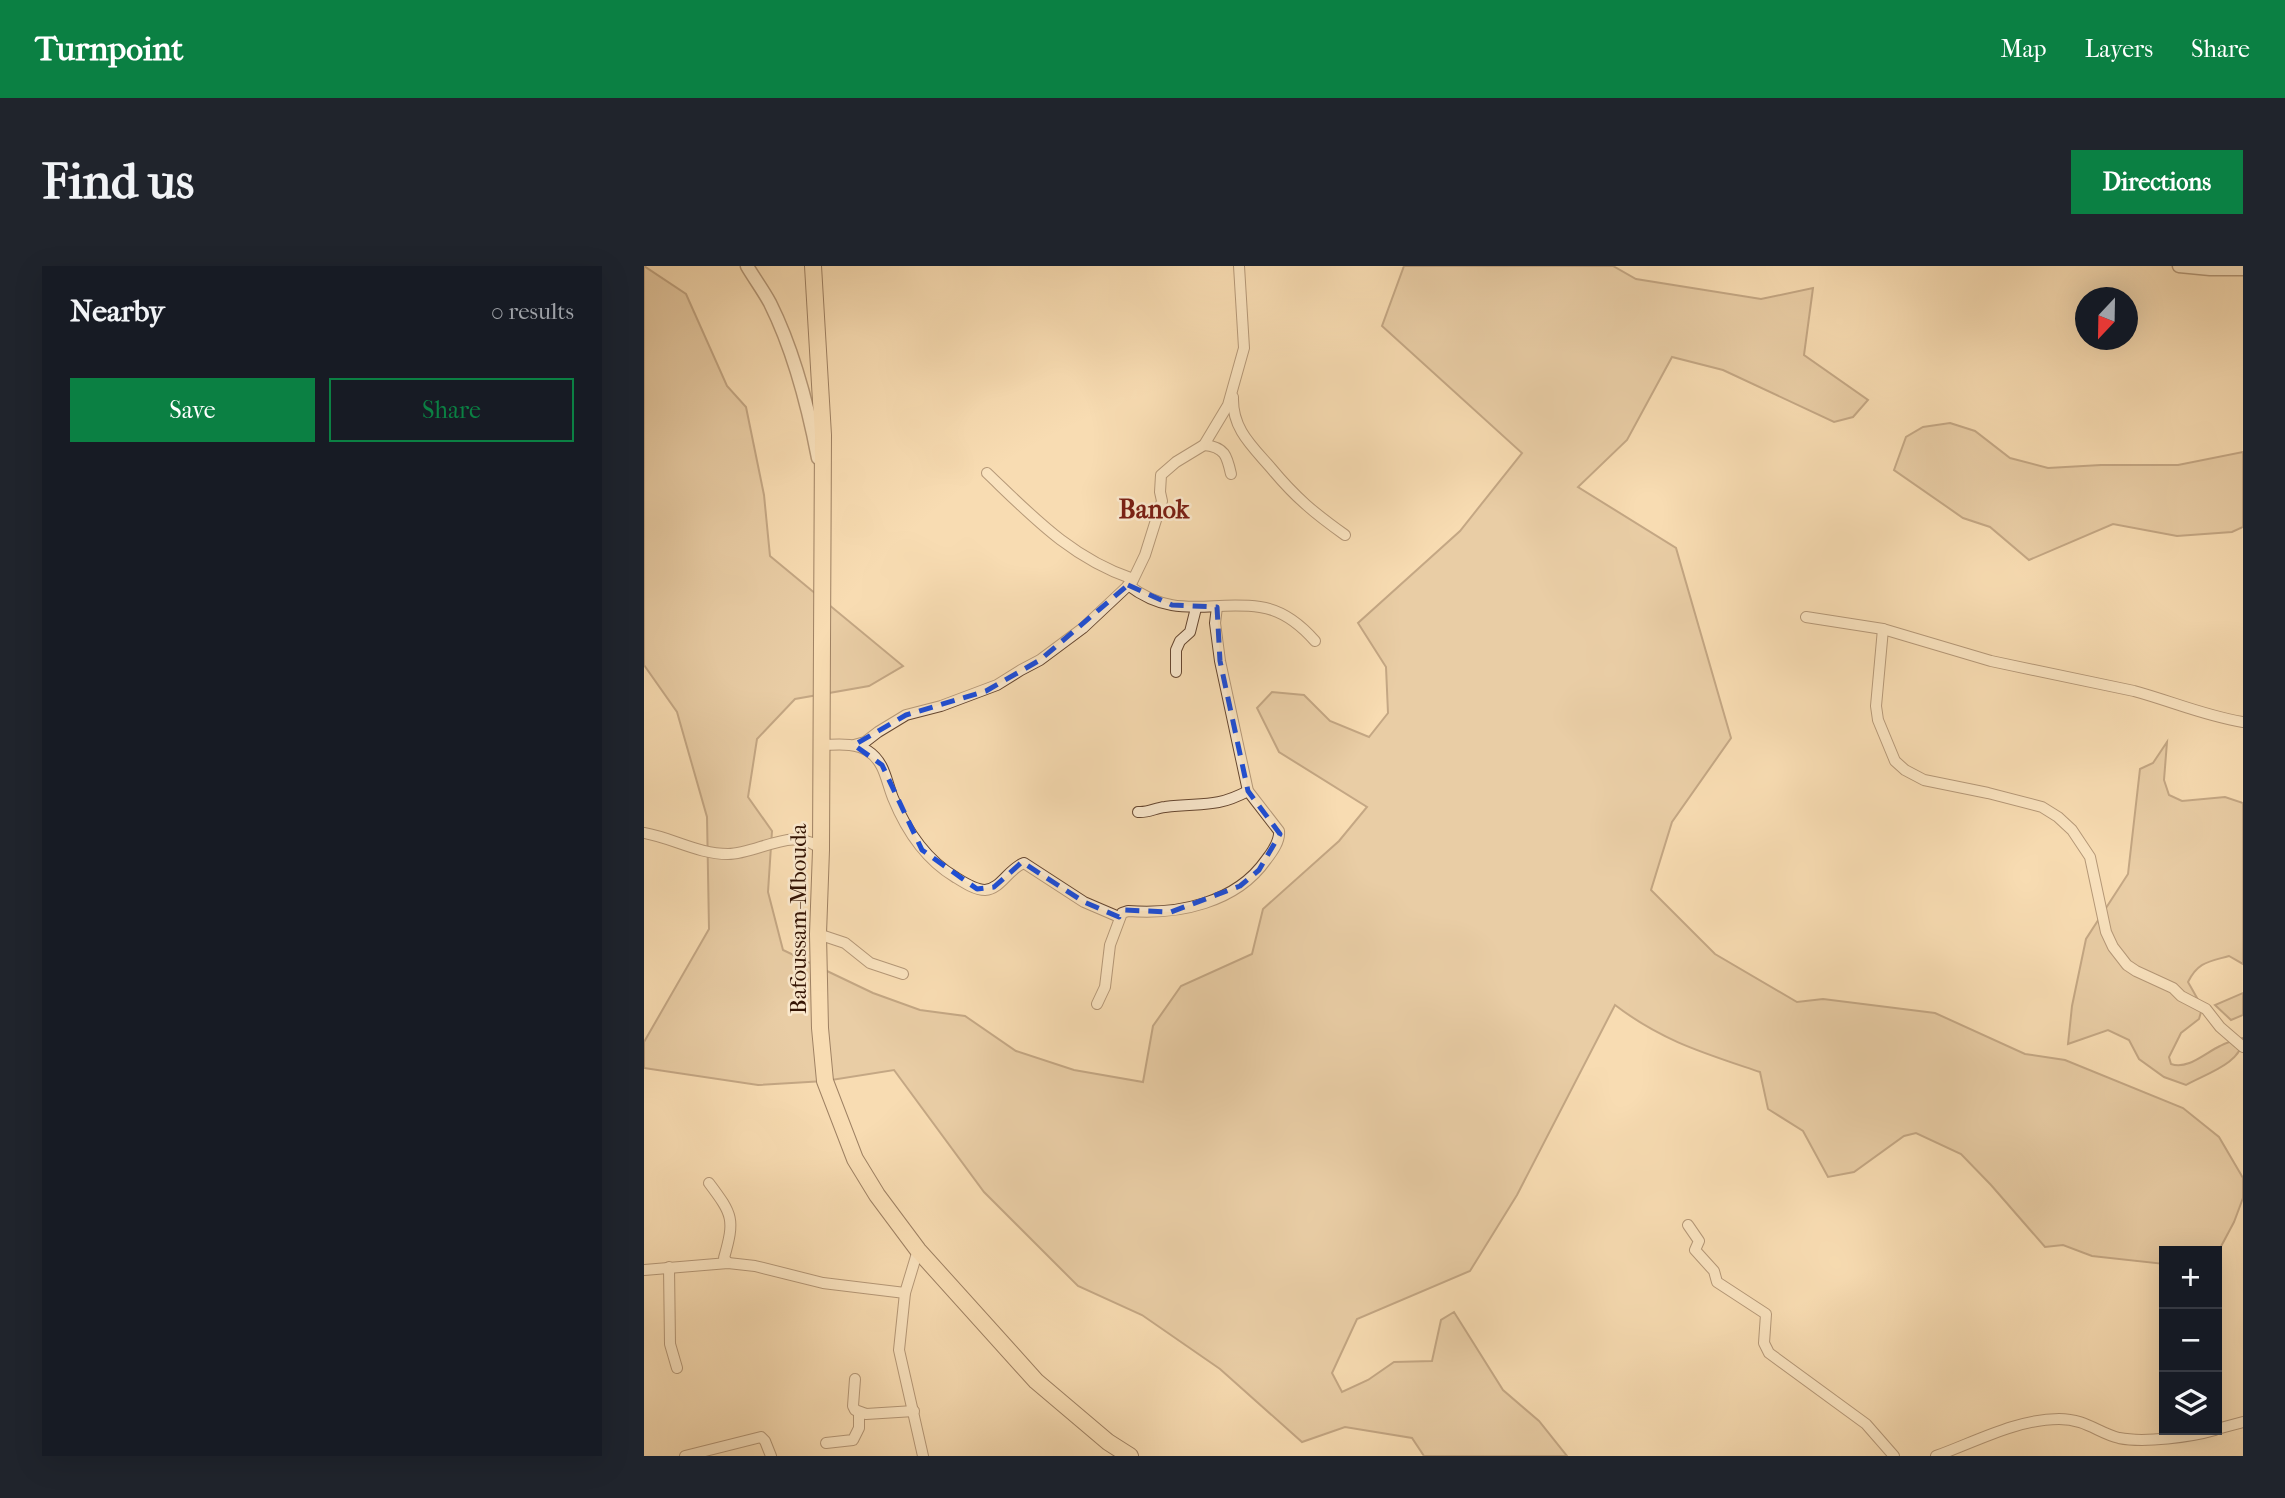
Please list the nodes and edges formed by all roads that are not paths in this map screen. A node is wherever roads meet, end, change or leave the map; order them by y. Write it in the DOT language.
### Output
graph roads {
  1 [pos="747,266"];
  2 [pos="813,266"];
  3 [pos="1239,266"];
  4 [pos="2179,266"];
  5 [pos="2243,269"];
  6 [pos="1233,390"];
  7 [pos="1204,445"];
  8 [pos="987,472"];
  9 [pos="1231,474"];
  10 [pos="821,476"];
  11 [pos="1345,535"];
  12 [pos="1131,582"];
  13 [pos="1217,607"];
  14 [pos="1196,608"];
  15 [pos="1806,617"];
  16 [pos="1883,629"];
  17 [pos="1315,641"];
  18 [pos="1176,672"];
  19 [pos="2243,722"];
  20 [pos="820,745"];
  21 [pos="854,745"];
  22 [pos="1248,791"];
  23 [pos="1138,813"];
  24 [pos="644,833"];
  25 [pos="821,850"];
  26 [pos="1119,917"];
  27 [pos="818,934"];
  28 [pos="903,974"];
  29 [pos="1097,1004"];
  30 [pos="2243,1047"];
  31 [pos="709,1183"];
  32 [pos="1688,1225"];
  33 [pos="918,1250"];
  34 [pos="728,1263"];
  35 [pos="668,1266"];
  36 [pos="644,1270"];
  37 [pos="905,1293"];
  38 [pos="677,1367"];
  39 [pos="855,1379"];
  40 [pos="914,1411"];
  41 [pos="859,1412"];
  42 [pos="2243,1422"];
  43 [pos="2222,1427"];
  44 [pos="2198,1435"];
  45 [pos="826,1443"];
  46 [pos="685,1456"];
  47 [pos="771,1456"];
  48 [pos="923,1456"];
  49 [pos="1130,1456"];
  50 [pos="1894,1456"];
  51 [pos="1936,1456"];
  1 -- 10 [label="street"];
  2 -- 10 [label="highway, Bafoussam-Mbouda"];
  3 -- 6 [label="street"];
  4 -- 5 [label="street"];
  6 -- 7 [label="street"];
  6 -- 11 [label="street"];
  7 -- 9 [label="street"];
  7 -- 12 [label="street"];
  8 -- 12 [label="street"];
  10 -- 20 [label="highway, Bafoussam-Mbouda"];
  12 -- 14 [label="street"];
  12 -- 21 [label="street"];
  13 -- 14 [label="street"];
  13 -- 17 [label="street"];
  13 -- 22 [label="street"];
  14 -- 18 [label="street"];
  15 -- 16 [label="street"];
  16 -- 19 [label="street"];
  16 -- 30 [label="street"];
  20 -- 21 [label="street"];
  20 -- 25 [label="highway, Bafoussam-Mbouda"];
  21 -- 26 [label="street"];
  22 -- 23 [label="street"];
  22 -- 26 [label="street"];
  24 -- 25 [label="street"];
  25 -- 27 [label="highway, Bafoussam-Mbouda"];
  26 -- 29 [label="street"];
  27 -- 28 [label="street"];
  27 -- 33 [label="highway, Bafoussam-Mbouda"];
  31 -- 34 [label="street"];
  32 -- 50 [label="street"];
  33 -- 37 [label="street"];
  33 -- 49 [label="highway, Bafoussam-Mbouda"];
  34 -- 35 [label="street"];
  34 -- 37 [label="street"];
  35 -- 36 [label="street"];
  35 -- 38 [label="street"];
  37 -- 40 [label="street"];
  39 -- 41 [label="street"];
  40 -- 41 [label="street"];
  40 -- 48 [label="street"];
  41 -- 45 [label="street"];
  42 -- 43 [label="street"];
  44 -- 51 [label="street"];
  46 -- 47 [label="street"];
}
